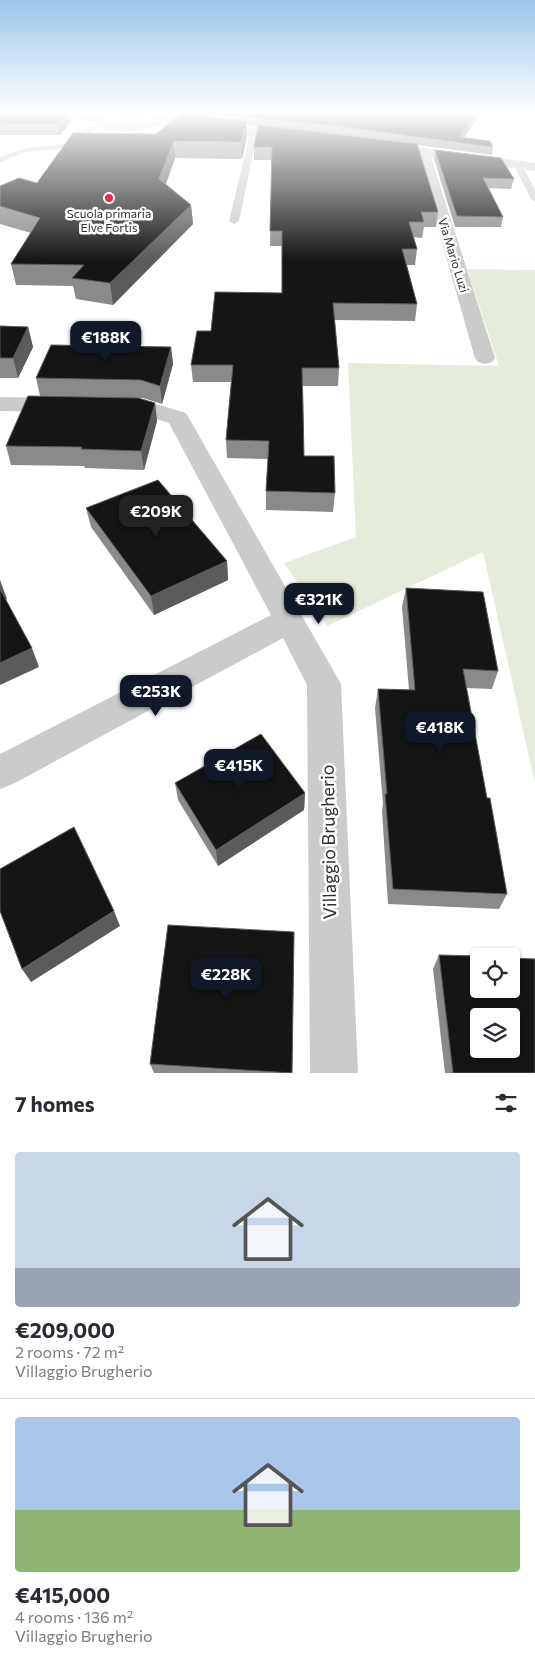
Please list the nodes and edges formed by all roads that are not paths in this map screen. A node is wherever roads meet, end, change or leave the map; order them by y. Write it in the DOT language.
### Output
graph roads {
  1 [pos="247,161"];
  2 [pos="427,161"];
  3 [pos="490,161"];
  4 [pos="518,165"];
  5 [pos="535,167"];
  6 [pos="535,199"];
  7 [pos="234,221"];
  8 [pos="486,358"];
  9 [pos="0,404"];
  10 [pos="289,620"];
  11 [pos="0,772"];
  12 [pos="334,1073"];
  1 -- 7 [label="lane"];
  2 -- 8 [label="street, Via Mario Luzi"];
  3 -- 4 [label="street"];
  4 -- 5 [label="street"];
  4 -- 6 [label="lane"];
  9 -- 10 [label="street, Villaggio Brugherio"];
  10 -- 11 [label="street"];
  10 -- 12 [label="street, Villaggio Brugherio"];
}
